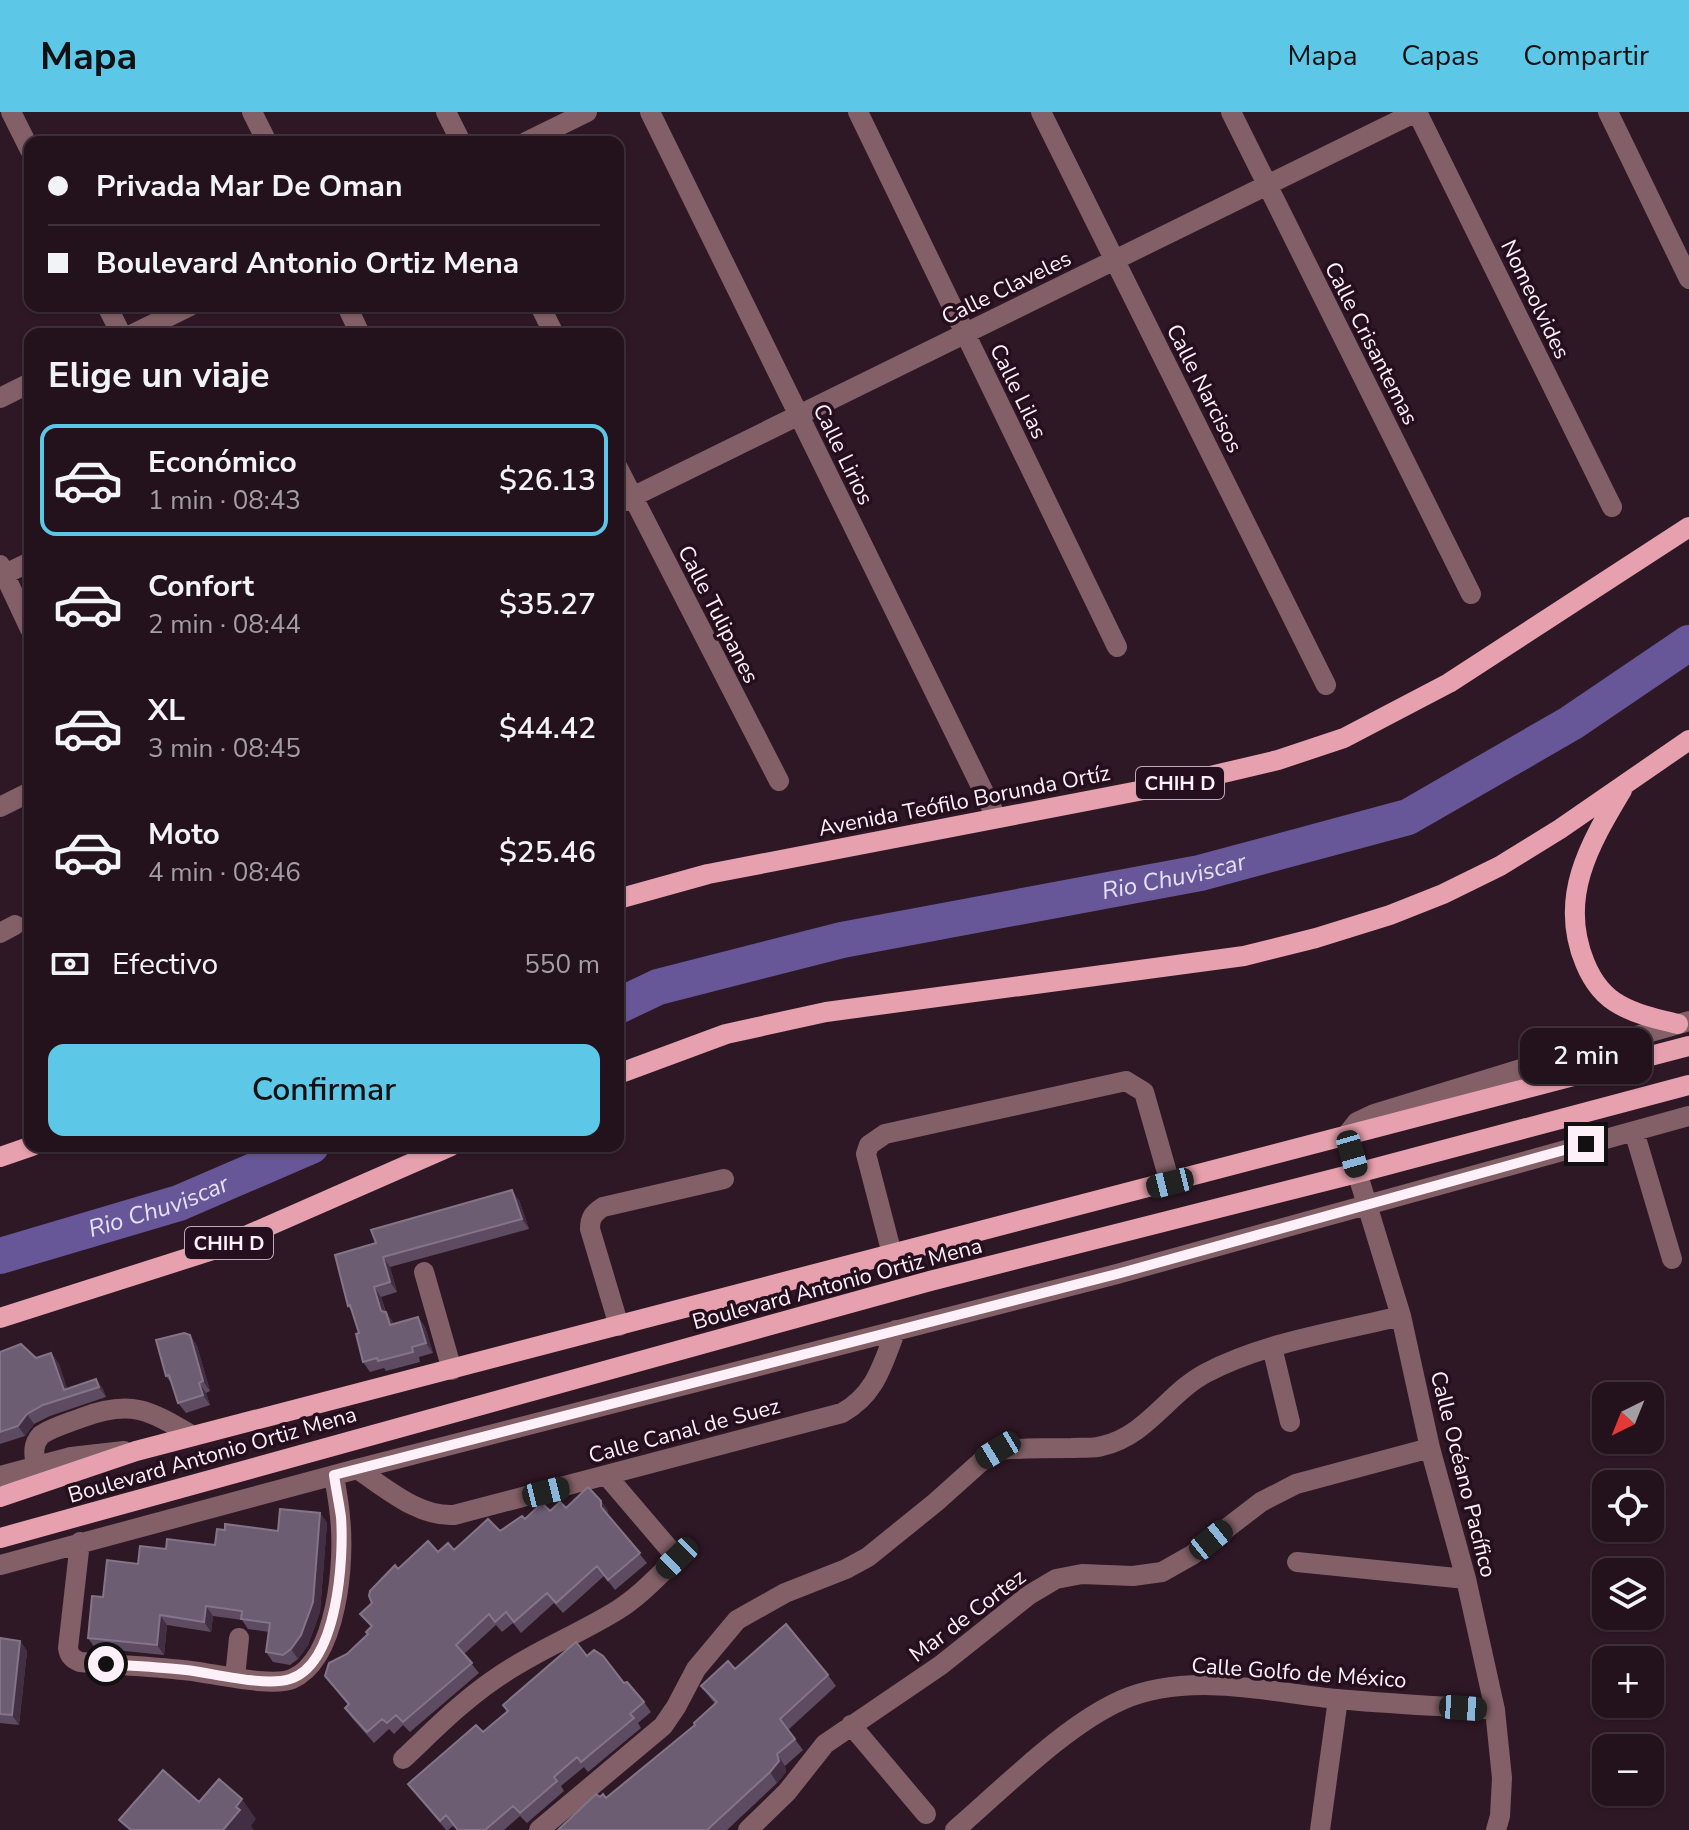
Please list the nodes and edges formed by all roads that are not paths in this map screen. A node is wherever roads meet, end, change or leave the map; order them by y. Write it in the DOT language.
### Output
graph roads {
  1 [pos="11,112"];
  2 [pos="252,112"];
  3 [pos="446,112"];
  4 [pos="587,112"];
  5 [pos="650,112"];
  6 [pos="858,112"];
  7 [pos="1041,112"];
  8 [pos="1231,112"];
  9 [pos="1417,112"];
  10 [pos="1608,112"];
  11 [pos="264,136"];
  12 [pos="458,136"];
  13 [pos="538,136"];
  14 [pos="24,138"];
  15 [pos="1266,185"];
  16 [pos="1114,260"];
  17 [pos="1689,279"];
  18 [pos="178,312"];
  19 [pos="145,328"];
  20 [pos="964,334"];
  21 [pos="24,386"];
  22 [pos="0,398"];
  23 [pos="799,416"];
  24 [pos="625,501"];
  25 [pos="1612,507"];
  26 [pos="1689,527"];
  27 [pos="24,567"];
  28 [pos="4,583"];
  29 [pos="1471,594"];
  30 [pos="24,618"];
  31 [pos="1117,647"];
  32 [pos="1326,685"];
  33 [pos="1689,740"];
  34 [pos="779,781"];
  35 [pos="1625,784"];
  36 [pos="24,795"];
  37 [pos="0,807"];
  38 [pos="996,817"];
  39 [pos="624,897"];
  40 [pos="1684,1023"];
  41 [pos="1689,1046"];
  42 [pos="624,1072"];
  43 [pos="1689,1085"];
  44 [pos="1689,1116"];
  45 [pos="1634,1131"];
  46 [pos="1346,1136"];
  47 [pos="24,1149"];
  48 [pos="437,1152"];
  49 [pos="0,1157"];
  50 [pos="1357,1173"];
  51 [pos="724,1179"];
  52 [pos="1170,1183"];
  53 [pos="1367,1206"];
  54 [pos="892,1254"];
  55 [pos="1672,1259"];
  56 [pos="424,1272"];
  57 [pos="1401,1316"];
  58 [pos="0,1318"];
  59 [pos="619,1326"];
  60 [pos="896,1330"];
  61 [pos="1272,1347"];
  62 [pos="452,1370"];
  63 [pos="1290,1422"];
  64 [pos="193,1436"];
  65 [pos="1430,1448"];
  66 [pos="136,1451"];
  67 [pos="36,1467"];
  68 [pos="357,1469"];
  69 [pos="334,1475"];
  70 [pos="0,1476"];
  71 [pos="607,1476"];
  72 [pos="0,1497"];
  73 [pos="0,1538"];
  74 [pos="80,1542"];
  75 [pos="1297,1562"];
  76 [pos="0,1565"];
  77 [pos="1466,1579"];
  78 [pos="239,1638"];
  79 [pos="235,1677"];
  80 [pos="1338,1699"];
  81 [pos="1495,1710"];
  82 [pos="851,1725"];
  83 [pos="403,1759"];
  84 [pos="926,1814"];
  85 [pos="539,1830"];
  86 [pos="748,1830"];
  87 [pos="955,1830"];
  88 [pos="1320,1830"];
  89 [pos="1496,1830"];
  1 -- 14 [label="street"];
  2 -- 11 [label="street"];
  3 -- 12 [label="street"];
  4 -- 13 [label="street"];
  5 -- 23 [label="street, Calle Lirios"];
  6 -- 20 [label="street, Calle Lilas"];
  7 -- 16 [label="street, Calle Narcisos"];
  8 -- 15 [label="street, Calle Crisantemas"];
  9 -- 15 [label="street, Calle Claveles"];
  9 -- 25 [label="street, Nomeolvides"];
  10 -- 17 [label="street"];
  15 -- 16 [label="street, Calle Claveles"];
  15 -- 29 [label="street, Calle Crisantemas"];
  16 -- 20 [label="street, Calle Claveles"];
  16 -- 32 [label="street, Calle Narcisos"];
  18 -- 19 [label="street"];
  20 -- 23 [label="street, Calle Claveles"];
  20 -- 31 [label="street, Calle Lilas"];
  21 -- 22 [label="street"];
  23 -- 24 [label="street, Calle Claveles"];
  23 -- 38 [label="street, Calle Lirios"];
  24 -- 34 [label="street, Calle Tulipanes"];
  26 -- 38 [label="main road, Avenida Teófilo Borunda Ortíz / CHIH D"];
  27 -- 28 [label="street"];
  28 -- 30 [label="street"];
  33 -- 35 [label="main road"];
  35 -- 40 [label="main road"];
  35 -- 42 [label="main road"];
  36 -- 37 [label="street"];
  38 -- 39 [label="main road, Avenida Teófilo Borunda Ortíz / CHIH D"];
  40 -- 46 [label="street"];
  41 -- 46 [label="main road, Boulevard Antonio Ortiz Mena"];
  43 -- 50 [label="main road, Boulevard Antonio Ortiz Mena"];
  44 -- 45 [label="street"];
  45 -- 53 [label="street"];
  45 -- 55 [label="street"];
  46 -- 50 [label="street, Calle Océano Pacífico"];
  46 -- 52 [label="main road, Boulevard Antonio Ortiz Mena"];
  47 -- 49 [label="main road"];
  48 -- 58 [label="main road, CHIH D"];
  50 -- 53 [label="street, Calle Océano Pacífico"];
  50 -- 73 [label="main road, Boulevard Antonio Ortiz Mena"];
  51 -- 59 [label="street"];
  52 -- 54 [label="main road, Boulevard Antonio Ortiz Mena"];
  52 -- 54 [label="street"];
  53 -- 57 [label="street, Calle Océano Pacífico"];
  53 -- 60 [label="street"];
  54 -- 59 [label="main road, Boulevard Antonio Ortiz Mena"];
  56 -- 62 [label="street"];
  57 -- 61 [label="street"];
  57 -- 65 [label="street, Calle Océano Pacífico"];
  59 -- 62 [label="main road, Boulevard Antonio Ortiz Mena"];
  60 -- 68 [label="street"];
  60 -- 71 [label="street, Calle Canal de Suez"];
  61 -- 63 [label="street"];
  61 -- 85 [label="street"];
  62 -- 64 [label="main road, Boulevard Antonio Ortiz Mena"];
  64 -- 66 [label="main road, Boulevard Antonio Ortiz Mena"];
  64 -- 67 [label="street"];
  65 -- 77 [label="street, Calle Océano Pacífico"];
  65 -- 82 [label="street, Mar de Cortez"];
  66 -- 67 [label="street"];
  66 -- 72 [label="main road, Boulevard Antonio Ortiz Mena"];
  67 -- 70 [label="street"];
  68 -- 69 [label="street"];
  68 -- 71 [label="street, Calle Canal de Suez"];
  69 -- 74 [label="street"];
  69 -- 79 [label="street"];
  71 -- 83 [label="street"];
  74 -- 76 [label="street"];
  74 -- 79 [label="street"];
  75 -- 77 [label="street"];
  77 -- 81 [label="street, Calle Océano Pacífico"];
  78 -- 79 [label="street"];
  80 -- 81 [label="street, Calle Golfo de México"];
  80 -- 87 [label="street, Calle Golfo de México"];
  80 -- 88 [label="street"];
  81 -- 89 [label="street, Calle Océano Pacífico"];
  82 -- 84 [label="street"];
  82 -- 86 [label="street, Mar de Cortez"];
}
